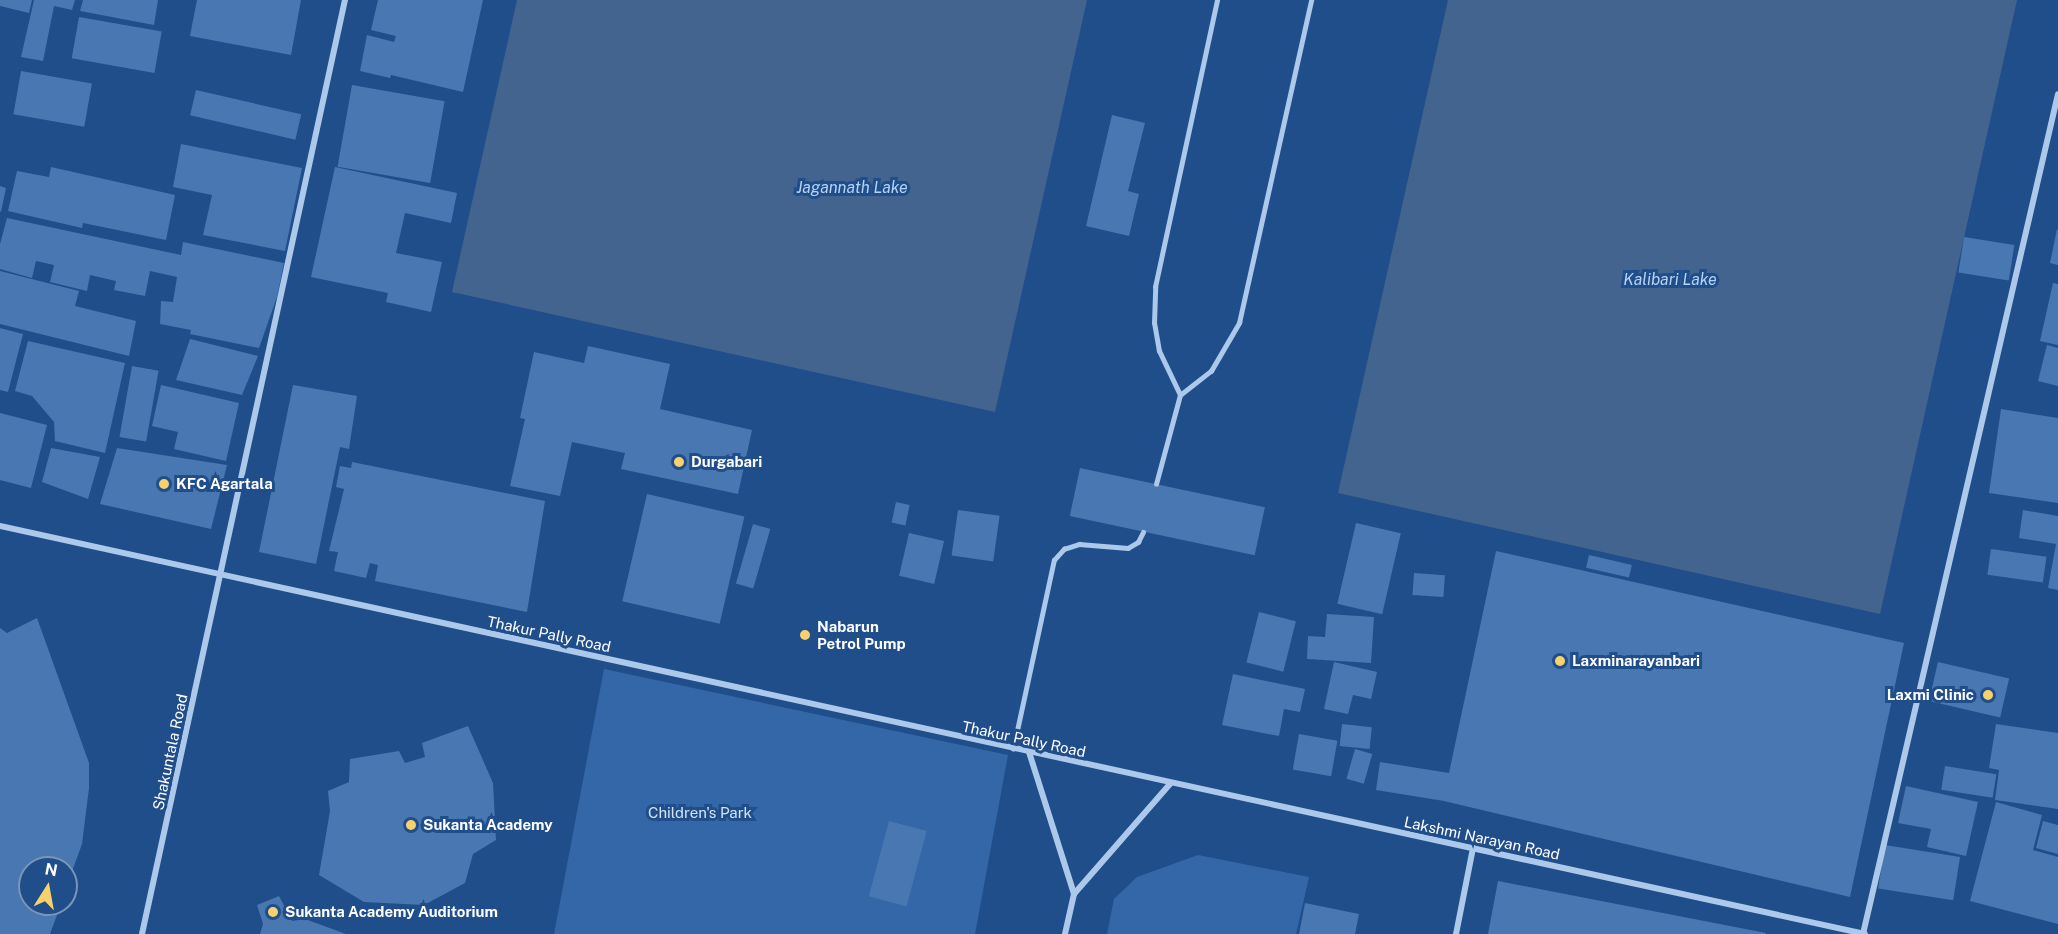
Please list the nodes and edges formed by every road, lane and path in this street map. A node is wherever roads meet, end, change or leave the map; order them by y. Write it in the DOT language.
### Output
graph roads {
  1 [pos="345,0"];
  2 [pos="1217,0"];
  3 [pos="1311,0"];
  4 [pos="2058,94"];
  5 [pos="1180,395"];
  6 [pos="1156,484"];
  7 [pos="0,526"];
  8 [pos="1143,532"];
  9 [pos="221,574"];
  10 [pos="1013,748"];
  11 [pos="1029,752"];
  12 [pos="1094,766"];
  13 [pos="1171,783"];
  14 [pos="1473,848"];
  15 [pos="1074,894"];
  16 [pos="142,934"];
  17 [pos="1065,934"];
  18 [pos="1456,934"];
  19 [pos="1864,934"];
  1 -- 9 [label="street, Shakuntala Road"];
  2 -- 5 [label="lane"];
  3 -- 5 [label="lane"];
  4 -- 19 [label="street"];
  5 -- 6 [label="lane"];
  7 -- 9 [label="street, Thakur Pally Road"];
  8 -- 10 [label="lane"];
  9 -- 10 [label="street, Thakur Pally Road"];
  9 -- 16 [label="street, Shakuntala Road"];
  10 -- 11 [label="street, Thakur Pally Road"];
  11 -- 12 [label="street, Thakur Pally Road"];
  11 -- 15 [label="street"];
  12 -- 13 [label="street, Lakshmi Narayan Road"];
  13 -- 14 [label="street, Lakshmi Narayan Road"];
  13 -- 15 [label="street"];
  14 -- 18 [label="street"];
  14 -- 19 [label="street, Lakshmi Narayan Road"];
  15 -- 17 [label="street"];
}
